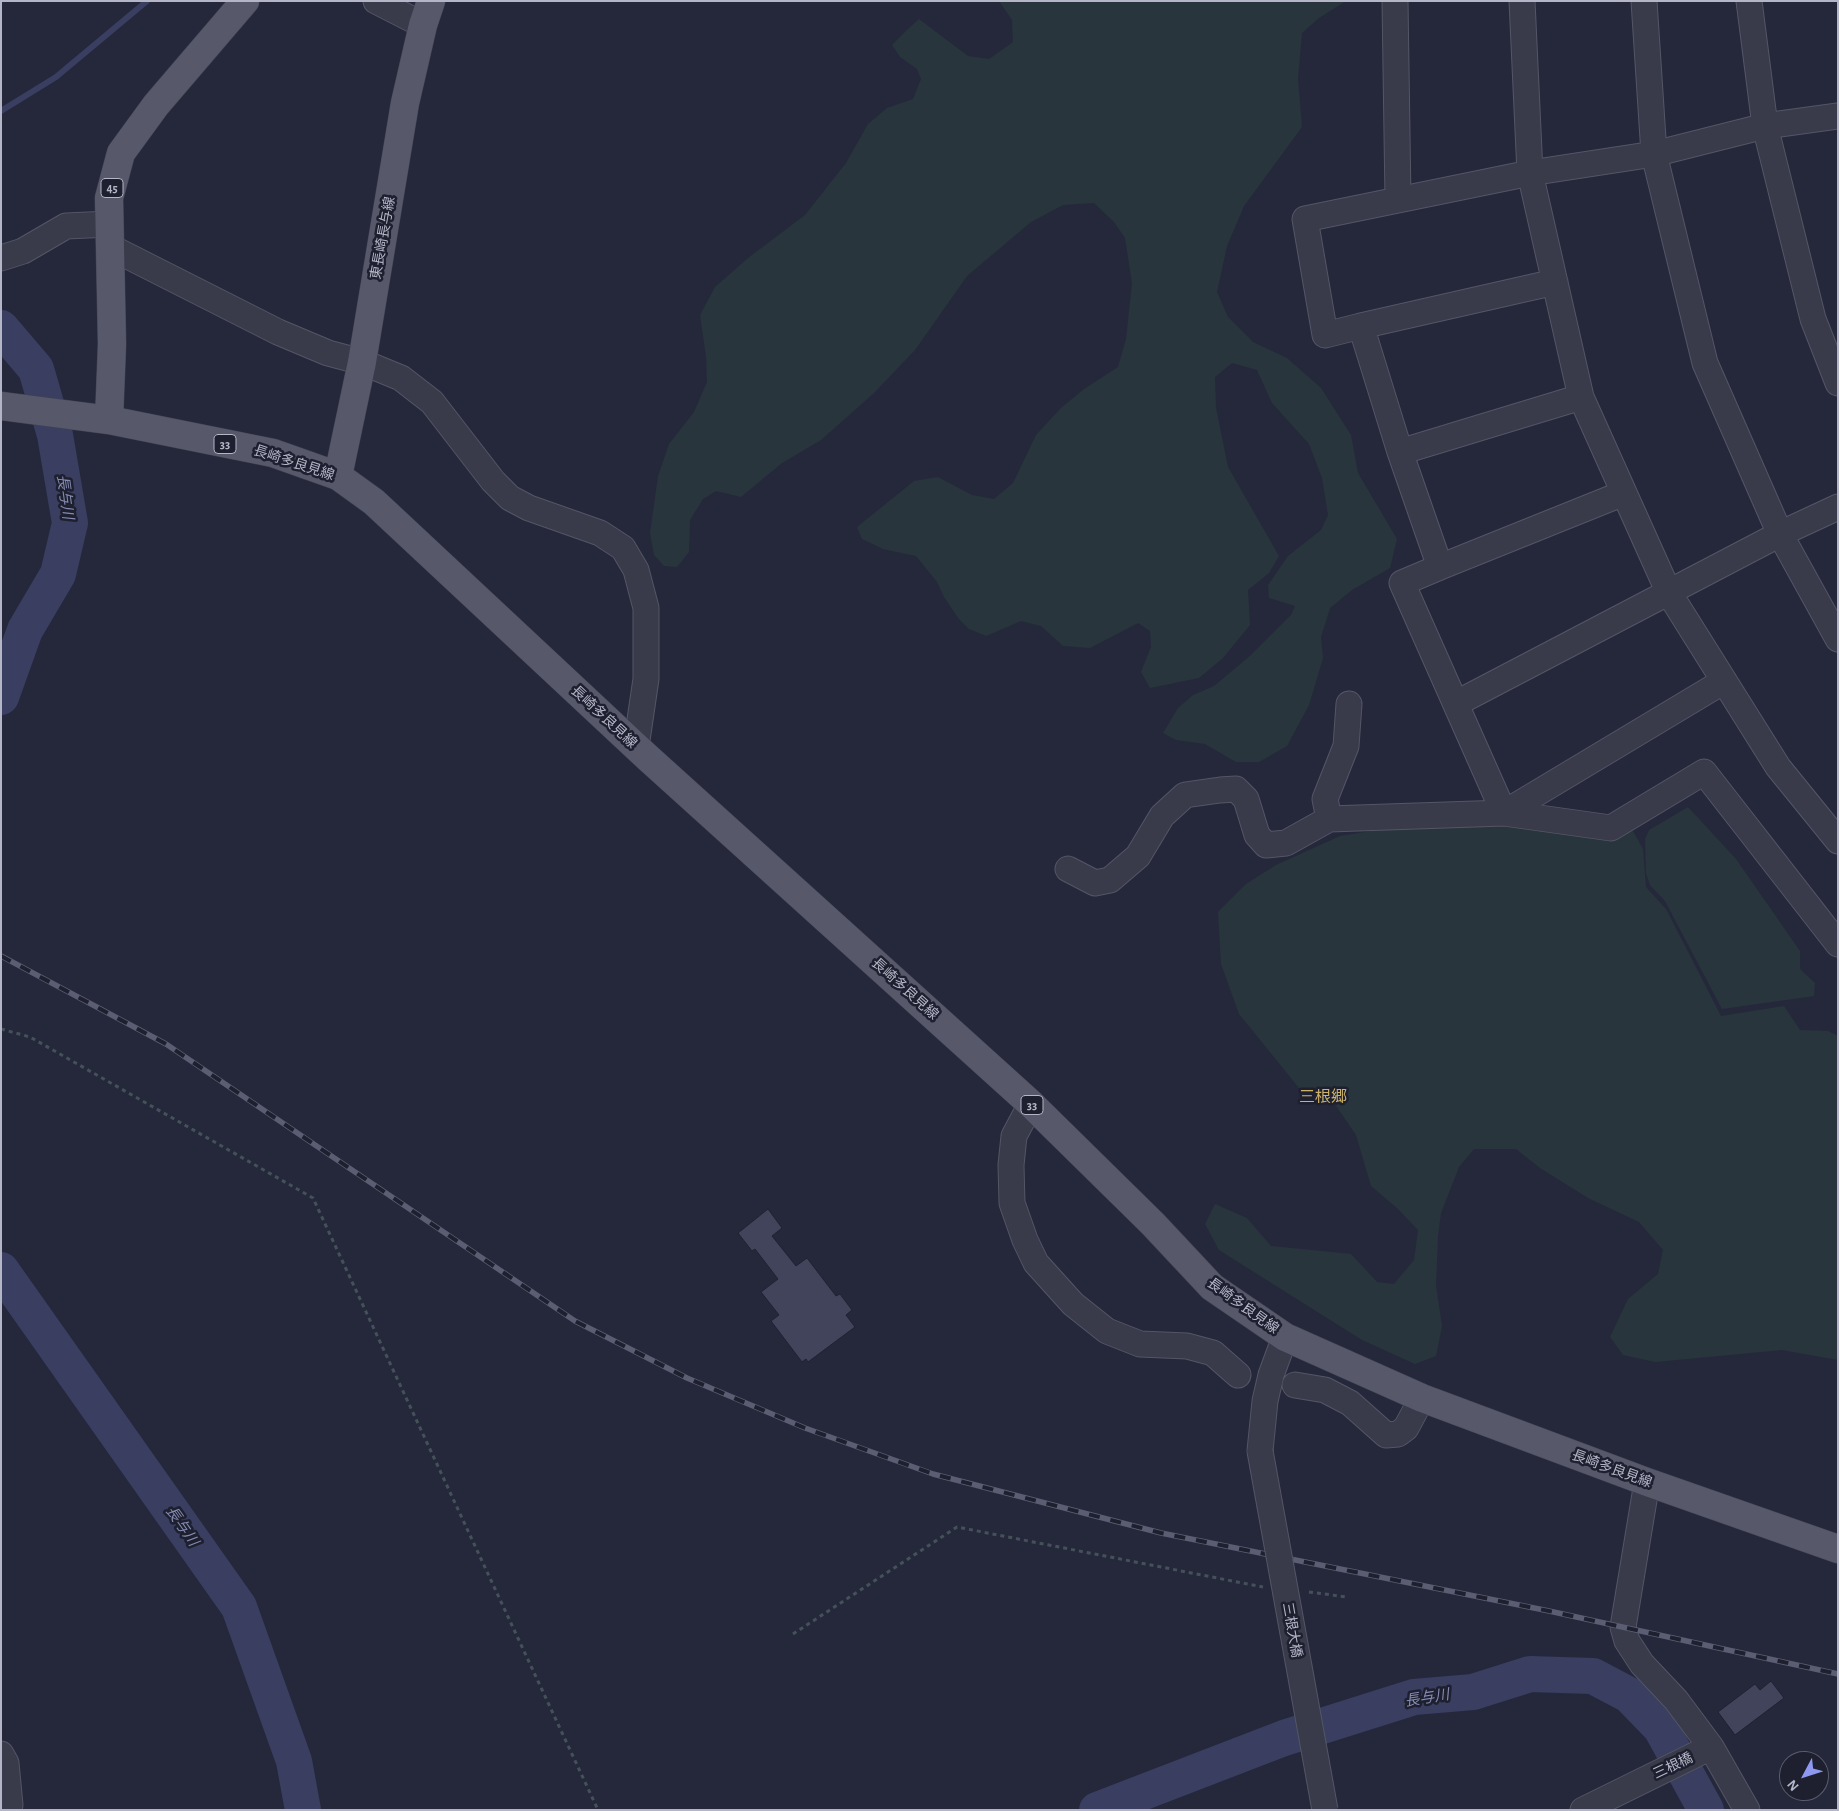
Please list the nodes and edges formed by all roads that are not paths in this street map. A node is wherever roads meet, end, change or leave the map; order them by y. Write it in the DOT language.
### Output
graph roads {
  1 [pos="245,1"];
  2 [pos="376,1"];
  3 [pos="1395,1"];
  4 [pos="1522,1"];
  5 [pos="1644,1"];
  6 [pos="1749,1"];
  7 [pos="427,13"];
  8 [pos="1838,116"];
  9 [pos="1765,126"];
  10 [pos="1654,154"];
  11 [pos="1530,173"];
  12 [pos="1398,200"];
  13 [pos="110,235"];
  14 [pos="1,258"];
  15 [pos="1555,282"];
  16 [pos="1361,326"];
  17 [pos="362,362"];
  18 [pos="1838,383"];
  19 [pos="1581,397"];
  20 [pos="5,407"];
  21 [pos="98,419"];
  22 [pos="1400,452"];
  23 [pos="338,476"];
  24 [pos="1624,493"];
  25 [pos="1838,507"];
  26 [pos="1780,534"];
  27 [pos="1440,567"];
  28 [pos="1669,593"];
  29 [pos="1838,639"];
  30 [pos="1724,682"];
  31 [pos="1349,704"];
  32 [pos="1456,704"];
  33 [pos="636,747"];
  34 [pos="1504,813"];
  35 [pos="1329,819"];
  36 [pos="1838,841"];
  37 [pos="1068,869"];
  38 [pos="1838,944"];
  39 [pos="1031,1104"];
  40 [pos="1285,1337"];
  41 [pos="1238,1375"];
  42 [pos="1295,1385"];
  43 [pos="1422,1398"];
  44 [pos="1647,1482"];
  45 [pos="1838,1549"];
  46 [pos="1706,1750"];
  47 [pos="1,1754"];
  48 [pos="10,1805"];
  49 [pos="1324,1810"];
  50 [pos="1583,1810"];
  51 [pos="1746,1810"];
  1 -- 13 [label="main road, 45"];
  2 -- 7 [label="street"];
  3 -- 12 [label="street"];
  4 -- 11 [label="street"];
  5 -- 10 [label="street"];
  6 -- 9 [label="street"];
  7 -- 17 [label="main road, 東長崎長与線"];
  8 -- 9 [label="street"];
  9 -- 10 [label="street"];
  9 -- 18 [label="street"];
  10 -- 11 [label="street"];
  10 -- 26 [label="street"];
  11 -- 12 [label="street"];
  11 -- 15 [label="street"];
  12 -- 16 [label="street"];
  13 -- 14 [label="street"];
  13 -- 17 [label="street"];
  13 -- 21 [label="main road, 45"];
  15 -- 16 [label="street"];
  15 -- 19 [label="street"];
  16 -- 22 [label="street"];
  17 -- 23 [label="main road, 東長崎長与線"];
  17 -- 33 [label="street"];
  19 -- 22 [label="street"];
  19 -- 24 [label="street"];
  20 -- 21 [label="main road, 長崎多良見線 / 33"];
  21 -- 23 [label="main road, 長崎多良見線 / 33"];
  22 -- 27 [label="street"];
  23 -- 33 [label="main road, 長崎多良見線 / 33"];
  24 -- 27 [label="street"];
  24 -- 28 [label="street"];
  25 -- 26 [label="street"];
  26 -- 28 [label="street"];
  26 -- 29 [label="street"];
  27 -- 32 [label="street"];
  28 -- 30 [label="street"];
  28 -- 32 [label="street"];
  30 -- 34 [label="street"];
  30 -- 36 [label="street"];
  31 -- 35 [label="street"];
  32 -- 34 [label="street"];
  33 -- 39 [label="main road, 長崎多良見線 / 33"];
  34 -- 35 [label="street"];
  34 -- 38 [label="street"];
  35 -- 37 [label="street"];
  39 -- 40 [label="main road, 長崎多良見線 / 33"];
  39 -- 41 [label="street"];
  40 -- 43 [label="main road, 長崎多良見線 / 33"];
  40 -- 49 [label="street, 三根大橋, bridge"];
  42 -- 43 [label="street"];
  43 -- 44 [label="main road, 長崎多良見線 / 33"];
  44 -- 45 [label="main road, 長崎多良見線 / 33"];
  44 -- 46 [label="street"];
  46 -- 50 [label="street, 三根橋"];
  46 -- 51 [label="street"];
  47 -- 48 [label="street"];
}
